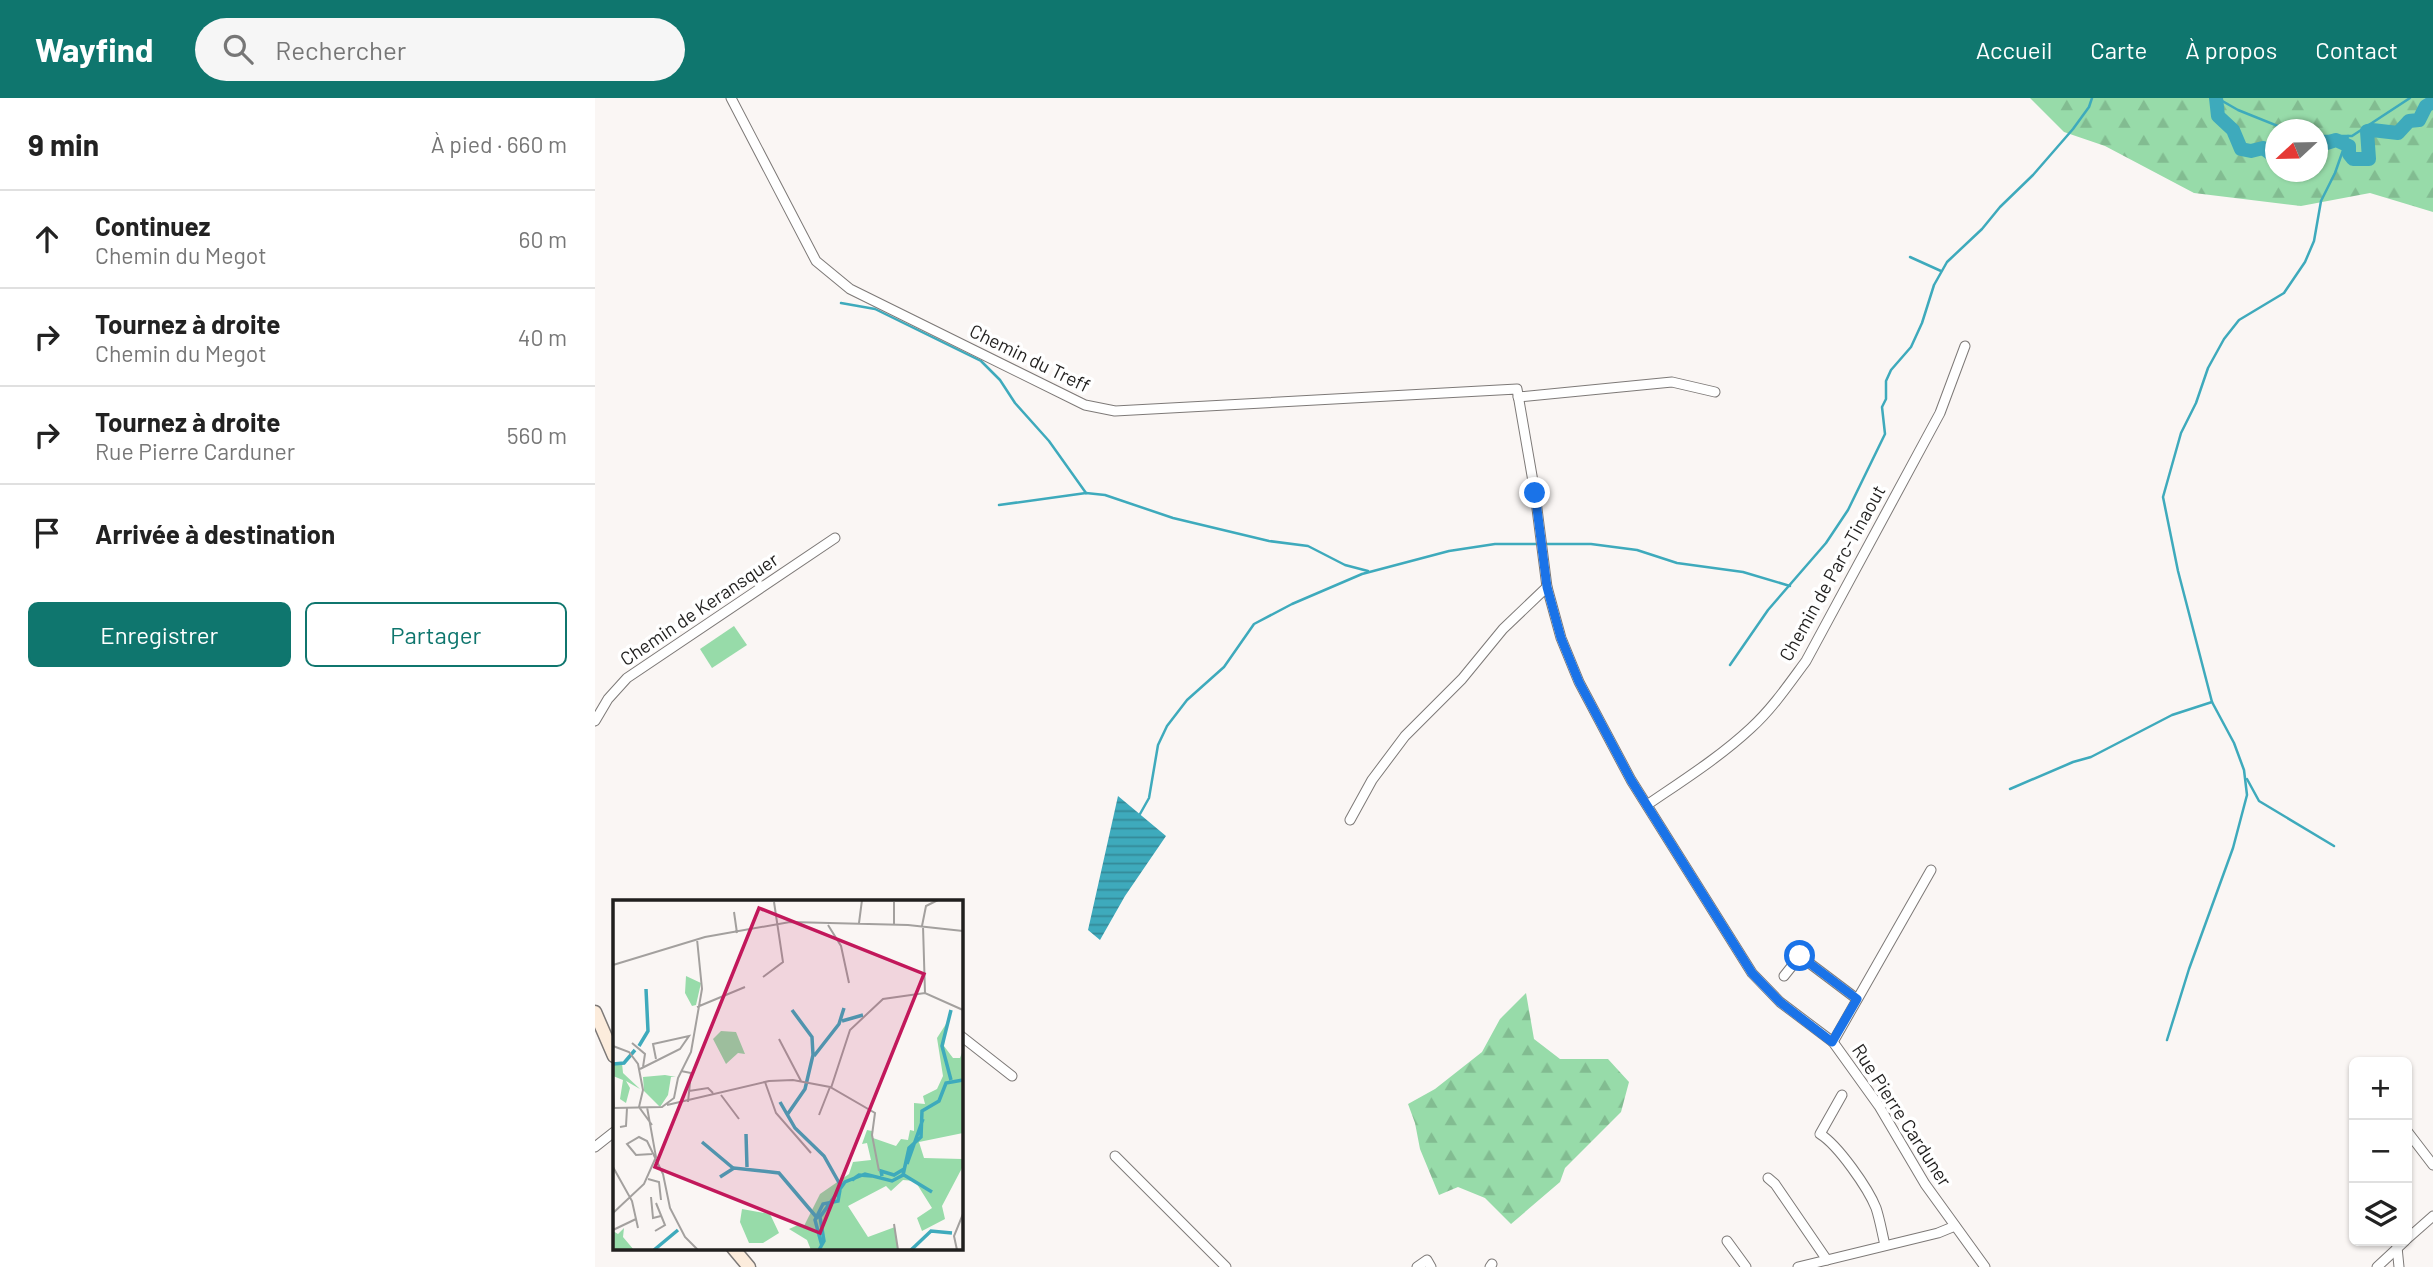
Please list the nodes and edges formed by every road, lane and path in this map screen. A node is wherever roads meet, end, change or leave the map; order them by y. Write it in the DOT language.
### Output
graph roads {
  1 [pos="731,98"];
  2 [pos="1965,346"];
  3 [pos="1715,392"];
  4 [pos="1518,393"];
  5 [pos="835,538"];
  6 [pos="1547,587"];
  7 [pos="595,721"];
  8 [pos="1647,805"];
  9 [pos="1349,820"];
  10 [pos="1931,870"];
  11 [pos="1784,976"];
  12 [pos="1857,999"];
  13 [pos="595,1012"];
  14 [pos="963,1037"];
  15 [pos="1832,1042"];
  16 [pos="613,1054"];
  17 [pos="1012,1076"];
  18 [pos="1842,1095"];
  19 [pos="613,1133"];
  20 [pos="2412,1138"];
  21 [pos="595,1146"];
  22 [pos="1115,1156"];
  23 [pos="2433,1165"];
  24 [pos="1768,1178"];
  25 [pos="2433,1216"];
  26 [pos="1955,1226"];
  27 [pos="2412,1234"];
  28 [pos="1727,1241"];
  29 [pos="1885,1245"];
  30 [pos="2399,1246"];
  31 [pos="735,1250"];
  32 [pos="1827,1260"];
  33 [pos="2398,1263"];
  34 [pos="749,1267"];
  35 [pos="1226,1267"];
  36 [pos="1417,1267"];
  37 [pos="1431,1267"];
  38 [pos="1746,1267"];
  39 [pos="1798,1267"];
  40 [pos="1985,1267"];
  41 [pos="2377,1267"];
  42 [pos="2389,1267"];
  1 -- 4 [label="street, Chemin du Treff"];
  2 -- 8 [label="street, Chemin de Parc-Tinaout"];
  3 -- 4 [label="street, Chemin du Treff"];
  4 -- 6 [label="street, Rue Pierre Carduner"];
  5 -- 7 [label="street, Chemin de Keransquer"];
  6 -- 8 [label="street, Rue Pierre Carduner"];
  6 -- 9 [label="street"];
  8 -- 15 [label="street, Rue Pierre Carduner"];
  10 -- 12 [label="street"];
  11 -- 12 [label="street"];
  12 -- 15 [label="street"];
  13 -- 16 [label="main road"];
  14 -- 17 [label="street"];
  15 -- 26 [label="street, Rue Pierre Carduner"];
  18 -- 29 [label="street"];
  19 -- 21 [label="street"];
  20 -- 23 [label="street"];
  22 -- 35 [label="street"];
  24 -- 32 [label="street"];
  25 -- 27 [label="street"];
  26 -- 29 [label="street"];
  26 -- 40 [label="street, Rue Pierre Carduner"];
  28 -- 38 [label="street"];
  29 -- 32 [label="street"];
  30 -- 41 [label="street"];
  31 -- 34 [label="main road"];
  32 -- 39 [label="street"];
  33 -- 42 [label="street"];
  36 -- 37 [label="street"];
}
